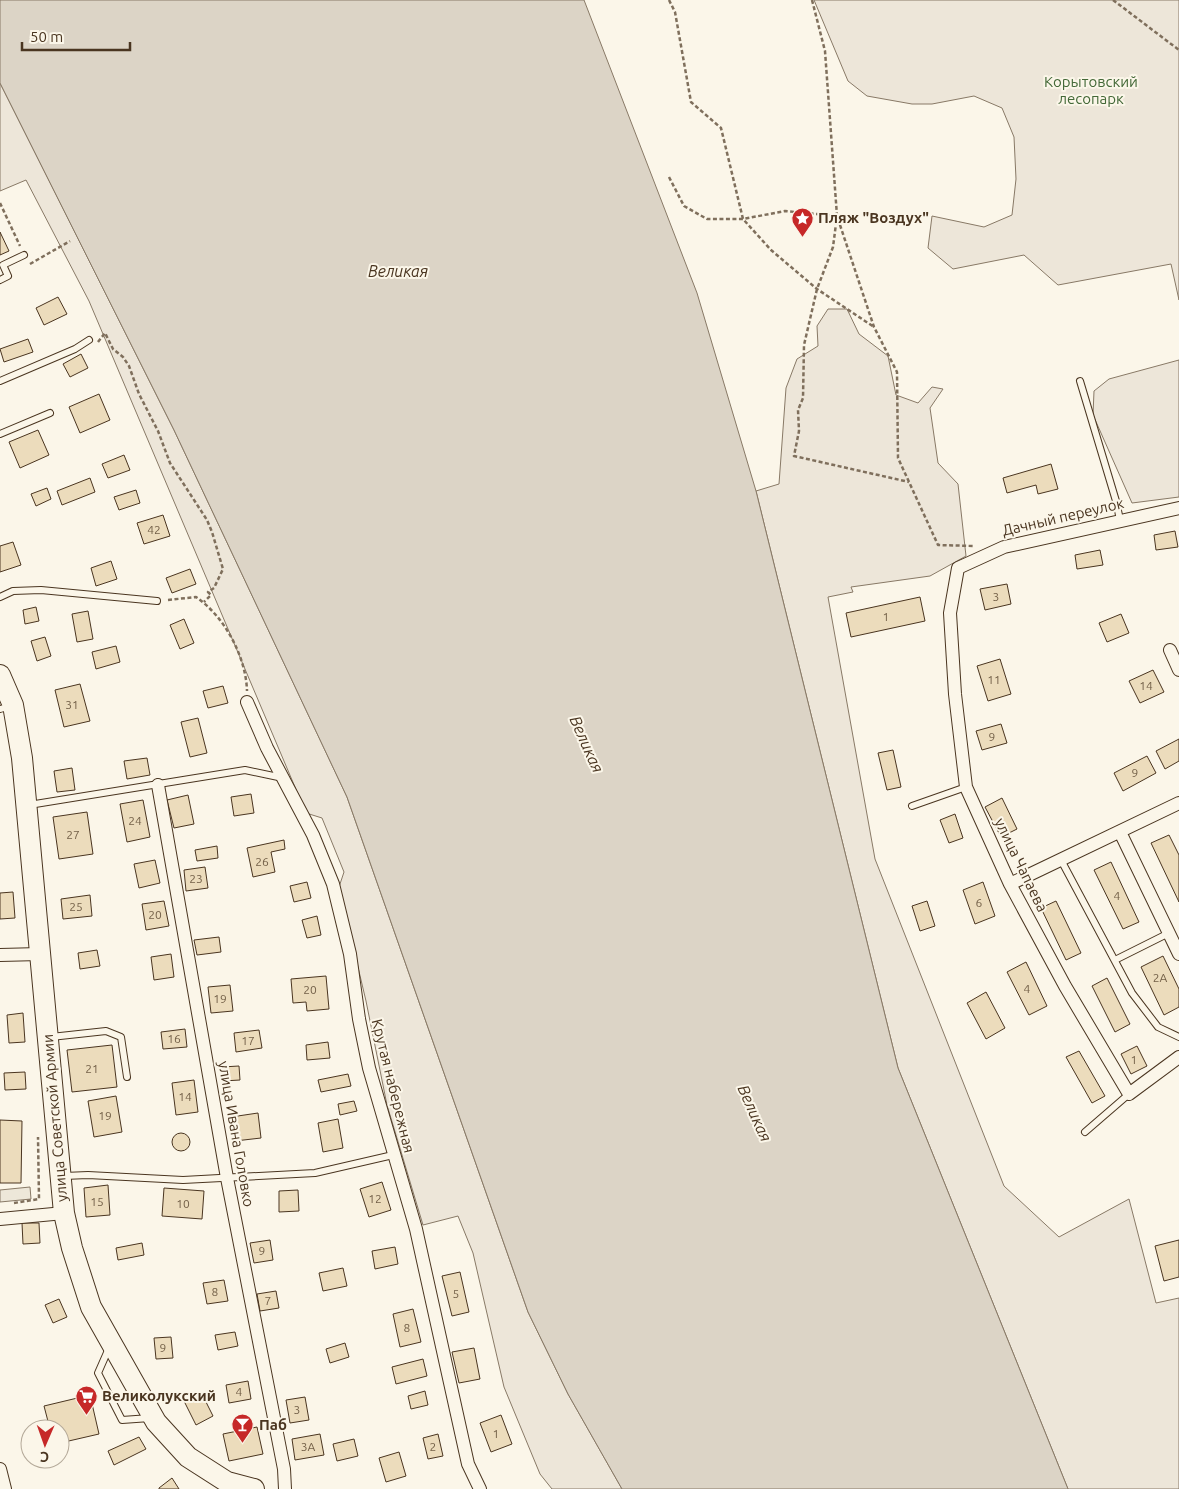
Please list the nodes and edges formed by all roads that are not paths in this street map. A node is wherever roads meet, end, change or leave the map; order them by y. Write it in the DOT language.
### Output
graph roads {
  1 [pos="24,255"];
  2 [pos="0,280"];
  3 [pos="89,340"];
  4 [pos="0,381"];
  5 [pos="1080,381"];
  6 [pos="50,413"];
  7 [pos="0,434"];
  8 [pos="1179,508"];
  9 [pos="1120,520"];
  10 [pos="958,568"];
  11 [pos="0,596"];
  12 [pos="157,601"];
  13 [pos="1170,650"];
  14 [pos="1179,670"];
  15 [pos="0,675"];
  16 [pos="247,702"];
  17 [pos="6,707"];
  18 [pos="284,779"];
  19 [pos="158,785"];
  20 [pos="966,787"];
  21 [pos="1179,803"];
  22 [pos="26,806"];
  23 [pos="912,806"];
  24 [pos="1120,832"];
  25 [pos="1061,860"];
  26 [pos="1010,884"];
  27 [pos="1169,933"];
  28 [pos="40,954"];
  29 [pos="1179,954"];
  30 [pos="0,955"];
  31 [pos="1114,960"];
  32 [pos="1179,1037"];
  33 [pos="48,1038"];
  34 [pos="1179,1057"];
  35 [pos="127,1077"];
  36 [pos="1128,1094"];
  37 [pos="1085,1132"];
  38 [pos="393,1156"];
  39 [pos="60,1176"];
  40 [pos="227,1178"];
  41 [pos="64,1213"];
  42 [pos="0,1218"];
  43 [pos="111,1342"];
  44 [pos="153,1418"];
  45 [pos="0,1469"];
  46 [pos="5,1489"];
  47 [pos="254,1489"];
  48 [pos="285,1489"];
  49 [pos="480,1489"];
  1 -- 2 [label="lane"];
  3 -- 4 [label="lane"];
  5 -- 9 [label="lane"];
  6 -- 7 [label="lane"];
  8 -- 9 [label="street, Дачный переулок"];
  9 -- 10 [label="street, Дачный переулок"];
  10 -- 20 [label="street, улица Чапаева"];
  11 -- 12 [label="lane"];
  13 -- 14 [label="street"];
  15 -- 17 [label="main road, улица Советской Армии"];
  16 -- 18 [label="street, Крутая набережная"];
  17 -- 22 [label="main road, улица Советской Армии"];
  18 -- 19 [label="lane"];
  18 -- 38 [label="street, Крутая набережная"];
  19 -- 22 [label="lane"];
  19 -- 40 [label="street, улица Ивана Головко"];
  20 -- 23 [label="lane"];
  20 -- 26 [label="street, улица Чапаева"];
  21 -- 24 [label="street"];
  22 -- 28 [label="main road, улица Советской Армии"];
  24 -- 25 [label="street"];
  24 -- 27 [label="street"];
  25 -- 26 [label="street"];
  25 -- 31 [label="lane"];
  26 -- 36 [label="street, улица Чапаева"];
  27 -- 29 [label="street"];
  27 -- 31 [label="lane"];
  28 -- 30 [label="street"];
  28 -- 33 [label="main road, улица Советской Армии"];
  31 -- 32 [label="lane"];
  33 -- 35 [label="lane"];
  33 -- 39 [label="main road, улица Советской Армии"];
  34 -- 36 [label="street"];
  36 -- 37 [label="lane"];
  38 -- 40 [label="lane"];
  38 -- 49 [label="street, Крутая набережная"];
  39 -- 40 [label="lane"];
  39 -- 41 [label="main road, улица Советской Армии"];
  40 -- 48 [label="street, улица Ивана Головко"];
  41 -- 42 [label="street"];
  41 -- 43 [label="main road, улица Советской Армии"];
  43 -- 44 [label="main road, улица Советской Армии"];
  43 -- 44 [label="lane"];
  44 -- 47 [label="main road, улица Советской Армии"];
  45 -- 46 [label="street"];
}
